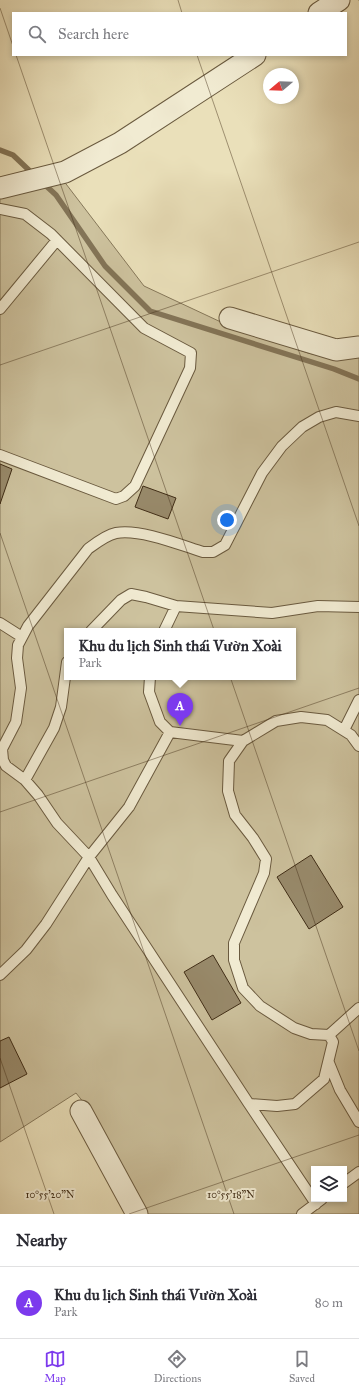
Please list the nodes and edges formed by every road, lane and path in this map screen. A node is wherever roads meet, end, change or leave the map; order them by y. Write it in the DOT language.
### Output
graph roads {
  1 [pos="339,0"];
  2 [pos="321,12"];
  3 [pos="252,56"];
  4 [pos="0,188"];
  5 [pos="0,209"];
  6 [pos="57,240"];
  7 [pos="0,309"];
  8 [pos="230,318"];
  9 [pos="359,347"];
  10 [pos="359,416"];
  11 [pos="0,455"];
  12 [pos="176,606"];
  13 [pos="359,606"];
  14 [pos="0,623"];
  15 [pos="94,628"];
  16 [pos="165,628"];
  17 [pos="22,637"];
  18 [pos="65,680"];
  19 [pos="150,680"];
  20 [pos="359,700"];
  21 [pos="344,730"];
  22 [pos="170,732"];
  23 [pos="243,741"];
  24 [pos="359,746"];
  25 [pos="25,780"];
  26 [pos="90,857"];
  27 [pos="0,976"];
  28 [pos="359,1008"];
  29 [pos="329,1035"];
  30 [pos="329,1062"];
  31 [pos="249,1104"];
  32 [pos="82,1111"];
  33 [pos="359,1122"];
  34 [pos="359,1172"];
  35 [pos="347,1181"];
  36 [pos="311,1190"];
  37 [pos="318,1202"];
  38 [pos="137,1214"];
  39 [pos="302,1214"];
  1 -- 2 [label="street"];
  3 -- 4 [label="street"];
  5 -- 6 [label="lane"];
  6 -- 7 [label="lane"];
  6 -- 11 [label="lane"];
  8 -- 9 [label="street"];
  10 -- 17 [label="lane"];
  12 -- 13 [label="lane"];
  12 -- 15 [label="lane"];
  12 -- 16 [label="lane"];
  14 -- 17 [label="lane"];
  17 -- 25 [label="lane"];
  18 -- 25 [label="lane"];
  19 -- 22 [label="lane"];
  20 -- 21 [label="lane"];
  21 -- 23 [label="lane"];
  21 -- 24 [label="lane"];
  22 -- 23 [label="lane"];
  22 -- 26 [label="lane"];
  23 -- 29 [label="lane"];
  25 -- 26 [label="lane"];
  26 -- 27 [label="lane"];
  26 -- 31 [label="lane"];
  28 -- 29 [label="lane"];
  29 -- 30 [label="lane"];
  30 -- 31 [label="lane"];
  30 -- 33 [label="lane"];
  31 -- 36 [label="lane"];
  32 -- 38 [label="street"];
  34 -- 35 [label="lane"];
  37 -- 39 [label="lane"];
}
